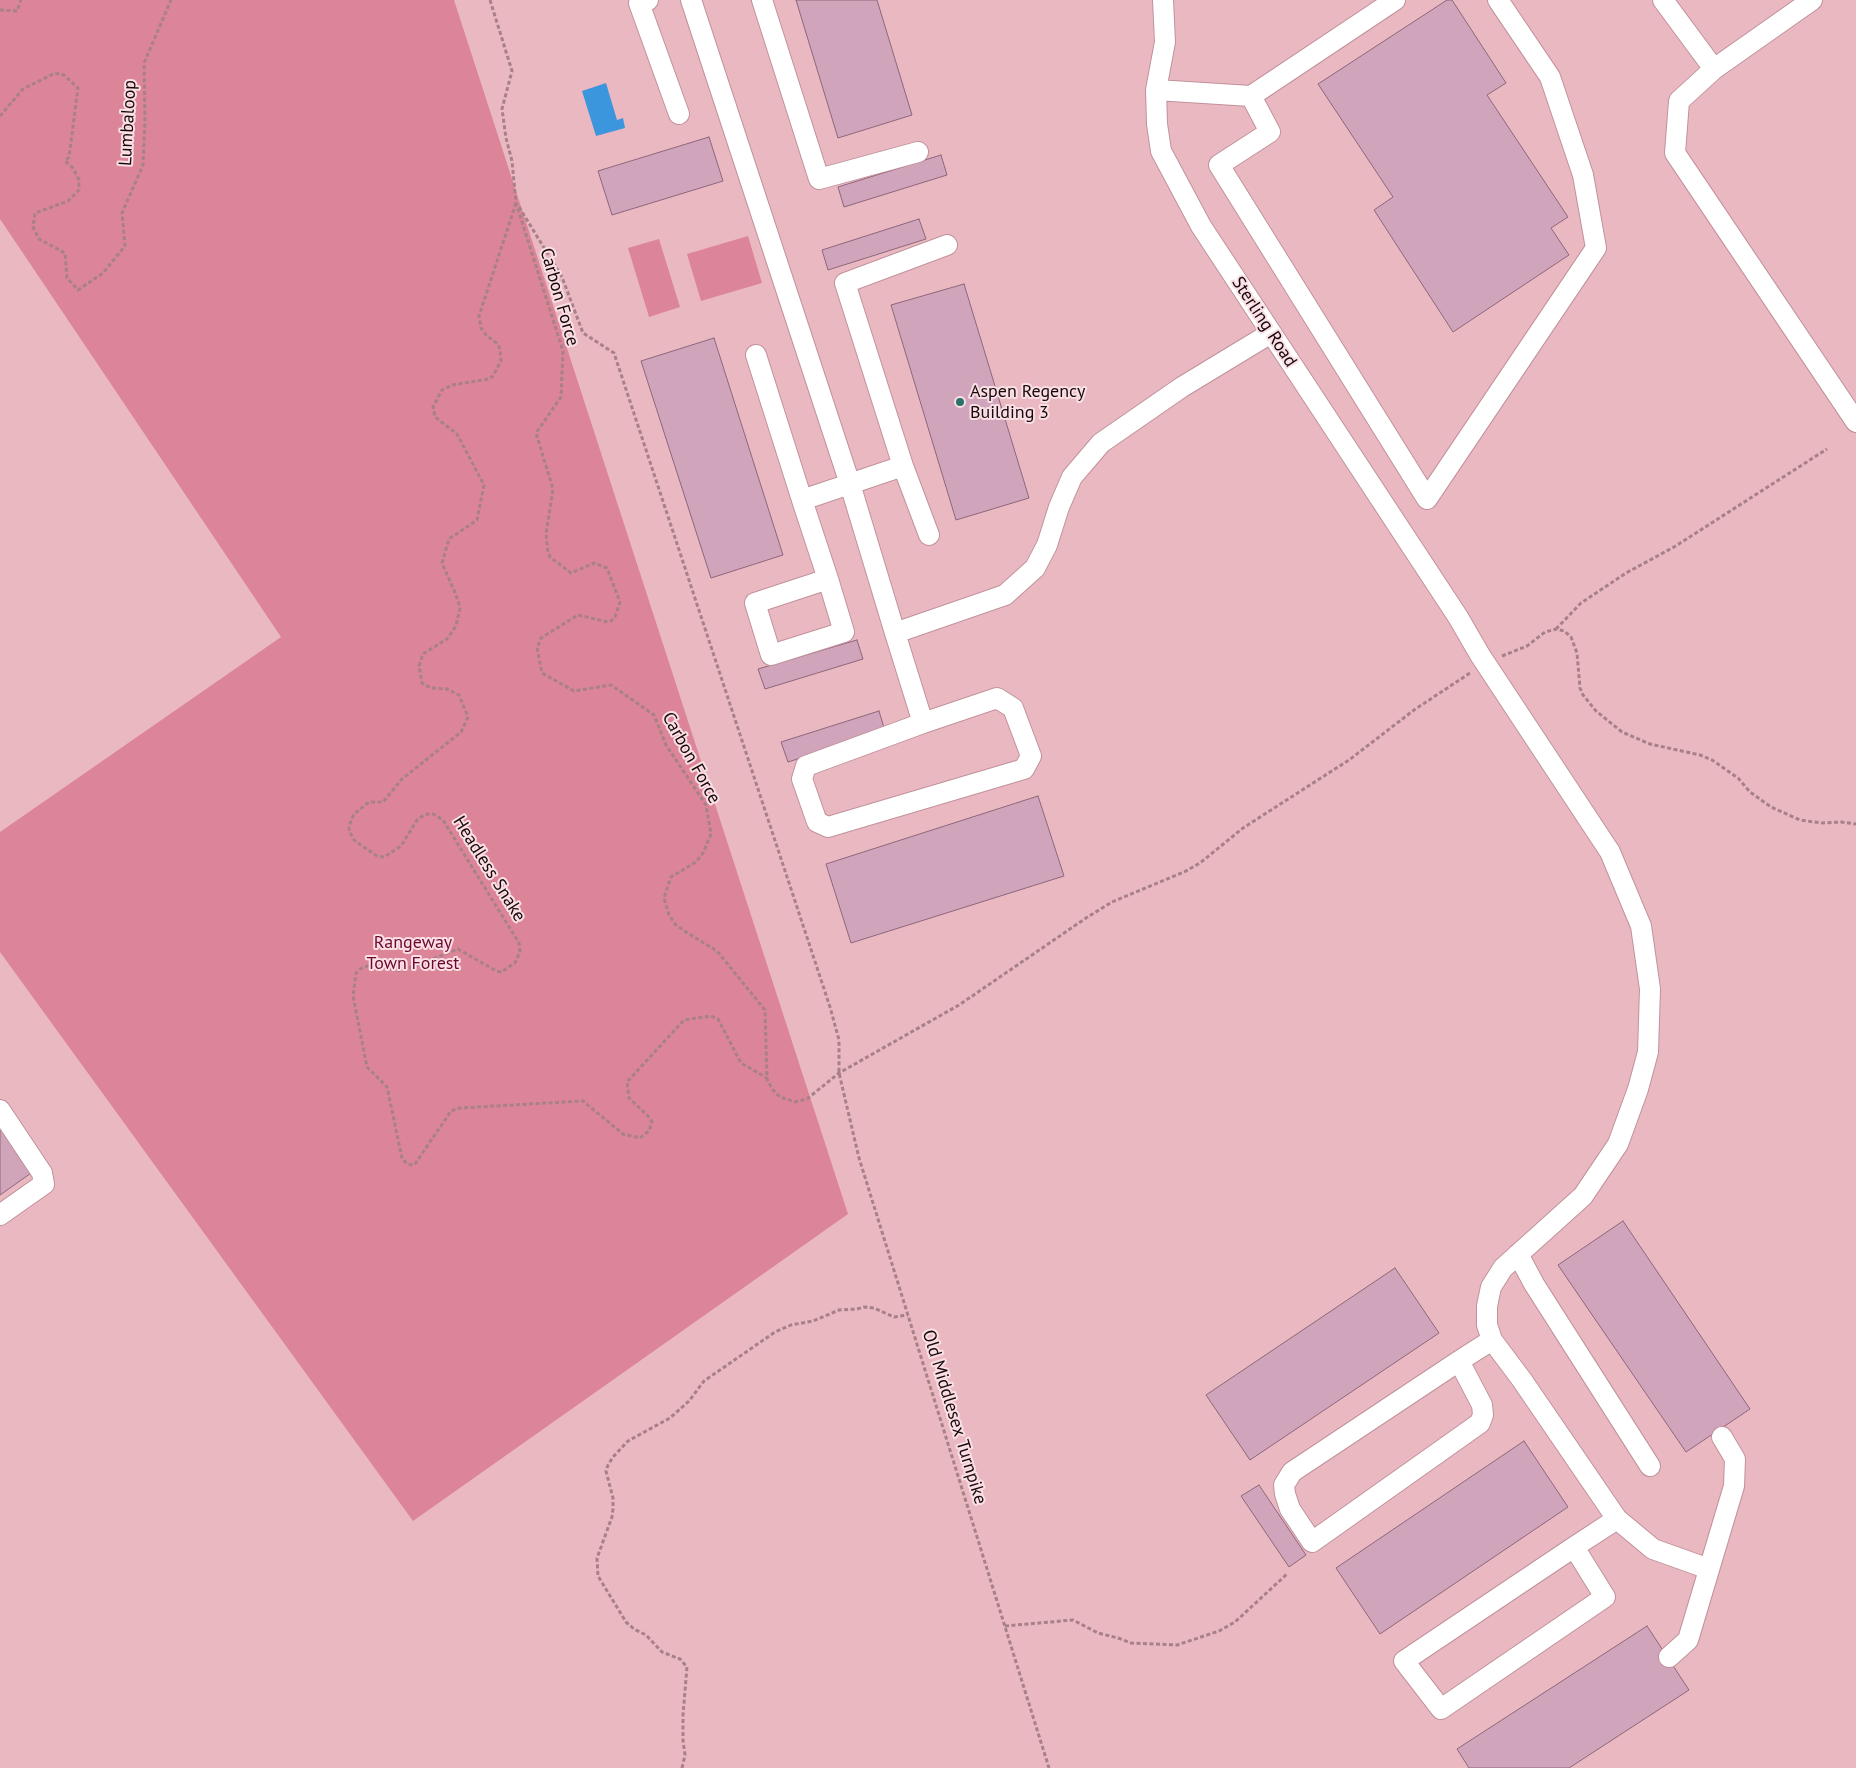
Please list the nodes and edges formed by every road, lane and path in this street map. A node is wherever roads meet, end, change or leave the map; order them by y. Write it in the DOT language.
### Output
graph roads {
  1 [pos="21,0"];
  2 [pos="171,0"];
  3 [pos="490,0"];
  4 [pos="648,0"];
  5 [pos="691,0"];
  6 [pos="762,0"];
  7 [pos="1163,0"];
  8 [pos="1395,0"];
  9 [pos="1498,0"];
  10 [pos="1663,0"];
  11 [pos="1812,0"];
  12 [pos="0,10"];
  13 [pos="1714,69"];
  14 [pos="1156,90"];
  15 [pos="1251,96"];
  16 [pos="679,114"];
  17 [pos="0,116"];
  18 [pos="918,152"];
  19 [pos="516,203"];
  20 [pos="947,245"];
  21 [pos="1272,333"];
  22 [pos="756,355"];
  23 [pos="1856,422"];
  24 [pos="1828,448"];
  25 [pos="903,466"];
  26 [pos="850,484"];
  27 [pos="802,500"];
  28 [pos="929,535"];
  29 [pos="828,579"];
  30 [pos="1556,629"];
  31 [pos="895,633"];
  32 [pos="1486,663"];
  33 [pos="924,723"];
  34 [pos="1856,824"];
  35 [pos="839,1073"];
  36 [pos="768,1078"];
  37 [pos="0,1110"];
  38 [pos="0,1215"];
  39 [pos="1518,1254"];
  40 [pos="908,1315"];
  41 [pos="1492,1340"];
  42 [pos="1459,1361"];
  43 [pos="1722,1437"];
  44 [pos="1650,1466"];
  45 [pos="1617,1519"];
  46 [pos="1574,1547"];
  47 [pos="1709,1569"];
  48 [pos="1287,1574"];
  49 [pos="1005,1626"];
  50 [pos="1669,1657"];
  51 [pos="682,1768"];
  52 [pos="1050,1768"];
  1 -- 12 [label="path"];
  2 -- 17 [label="path, Lumbaloop"];
  3 -- 19 [label="path, Carbon Force"];
  4 -- 16 [label="street"];
  5 -- 26 [label="street"];
  6 -- 18 [label="street"];
  7 -- 14 [label="street, Sterling Road"];
  8 -- 15 [label="street"];
  9 -- 15 [label="street"];
  10 -- 13 [label="street"];
  11 -- 13 [label="street"];
  13 -- 23 [label="street"];
  14 -- 15 [label="street"];
  14 -- 21 [label="street, Sterling Road"];
  19 -- 35 [label="path, Old Middlesex Turnpike"];
  19 -- 36 [label="path, Carbon Force"];
  19 -- 36 [label="path, Headless Snake"];
  20 -- 25 [label="street"];
  21 -- 31 [label="street"];
  21 -- 32 [label="street, Sterling Road"];
  22 -- 27 [label="street"];
  24 -- 30 [label="path"];
  25 -- 26 [label="street"];
  25 -- 28 [label="street"];
  26 -- 27 [label="street"];
  26 -- 31 [label="street"];
  27 -- 29 [label="street"];
  29 -- 29 [label="street"];
  30 -- 32 [label="path"];
  30 -- 34 [label="path"];
  31 -- 33 [label="street"];
  32 -- 35 [label="path"];
  32 -- 39 [label="street, Sterling Road"];
  33 -- 33 [label="street"];
  35 -- 36 [label="path"];
  35 -- 40 [label="path, Old Middlesex Turnpike"];
  37 -- 38 [label="street"];
  39 -- 41 [label="street, Sterling Road"];
  39 -- 44 [label="street"];
  40 -- 49 [label="path, Old Middlesex Turnpike"];
  40 -- 51 [label="path"];
  41 -- 42 [label="street"];
  41 -- 45 [label="street"];
  42 -- 42 [label="street"];
  43 -- 47 [label="street"];
  45 -- 46 [label="street"];
  45 -- 47 [label="street"];
  46 -- 46 [label="street"];
  47 -- 50 [label="street"];
  48 -- 49 [label="path"];
  49 -- 52 [label="path, Old Middlesex Turnpike"];
}
